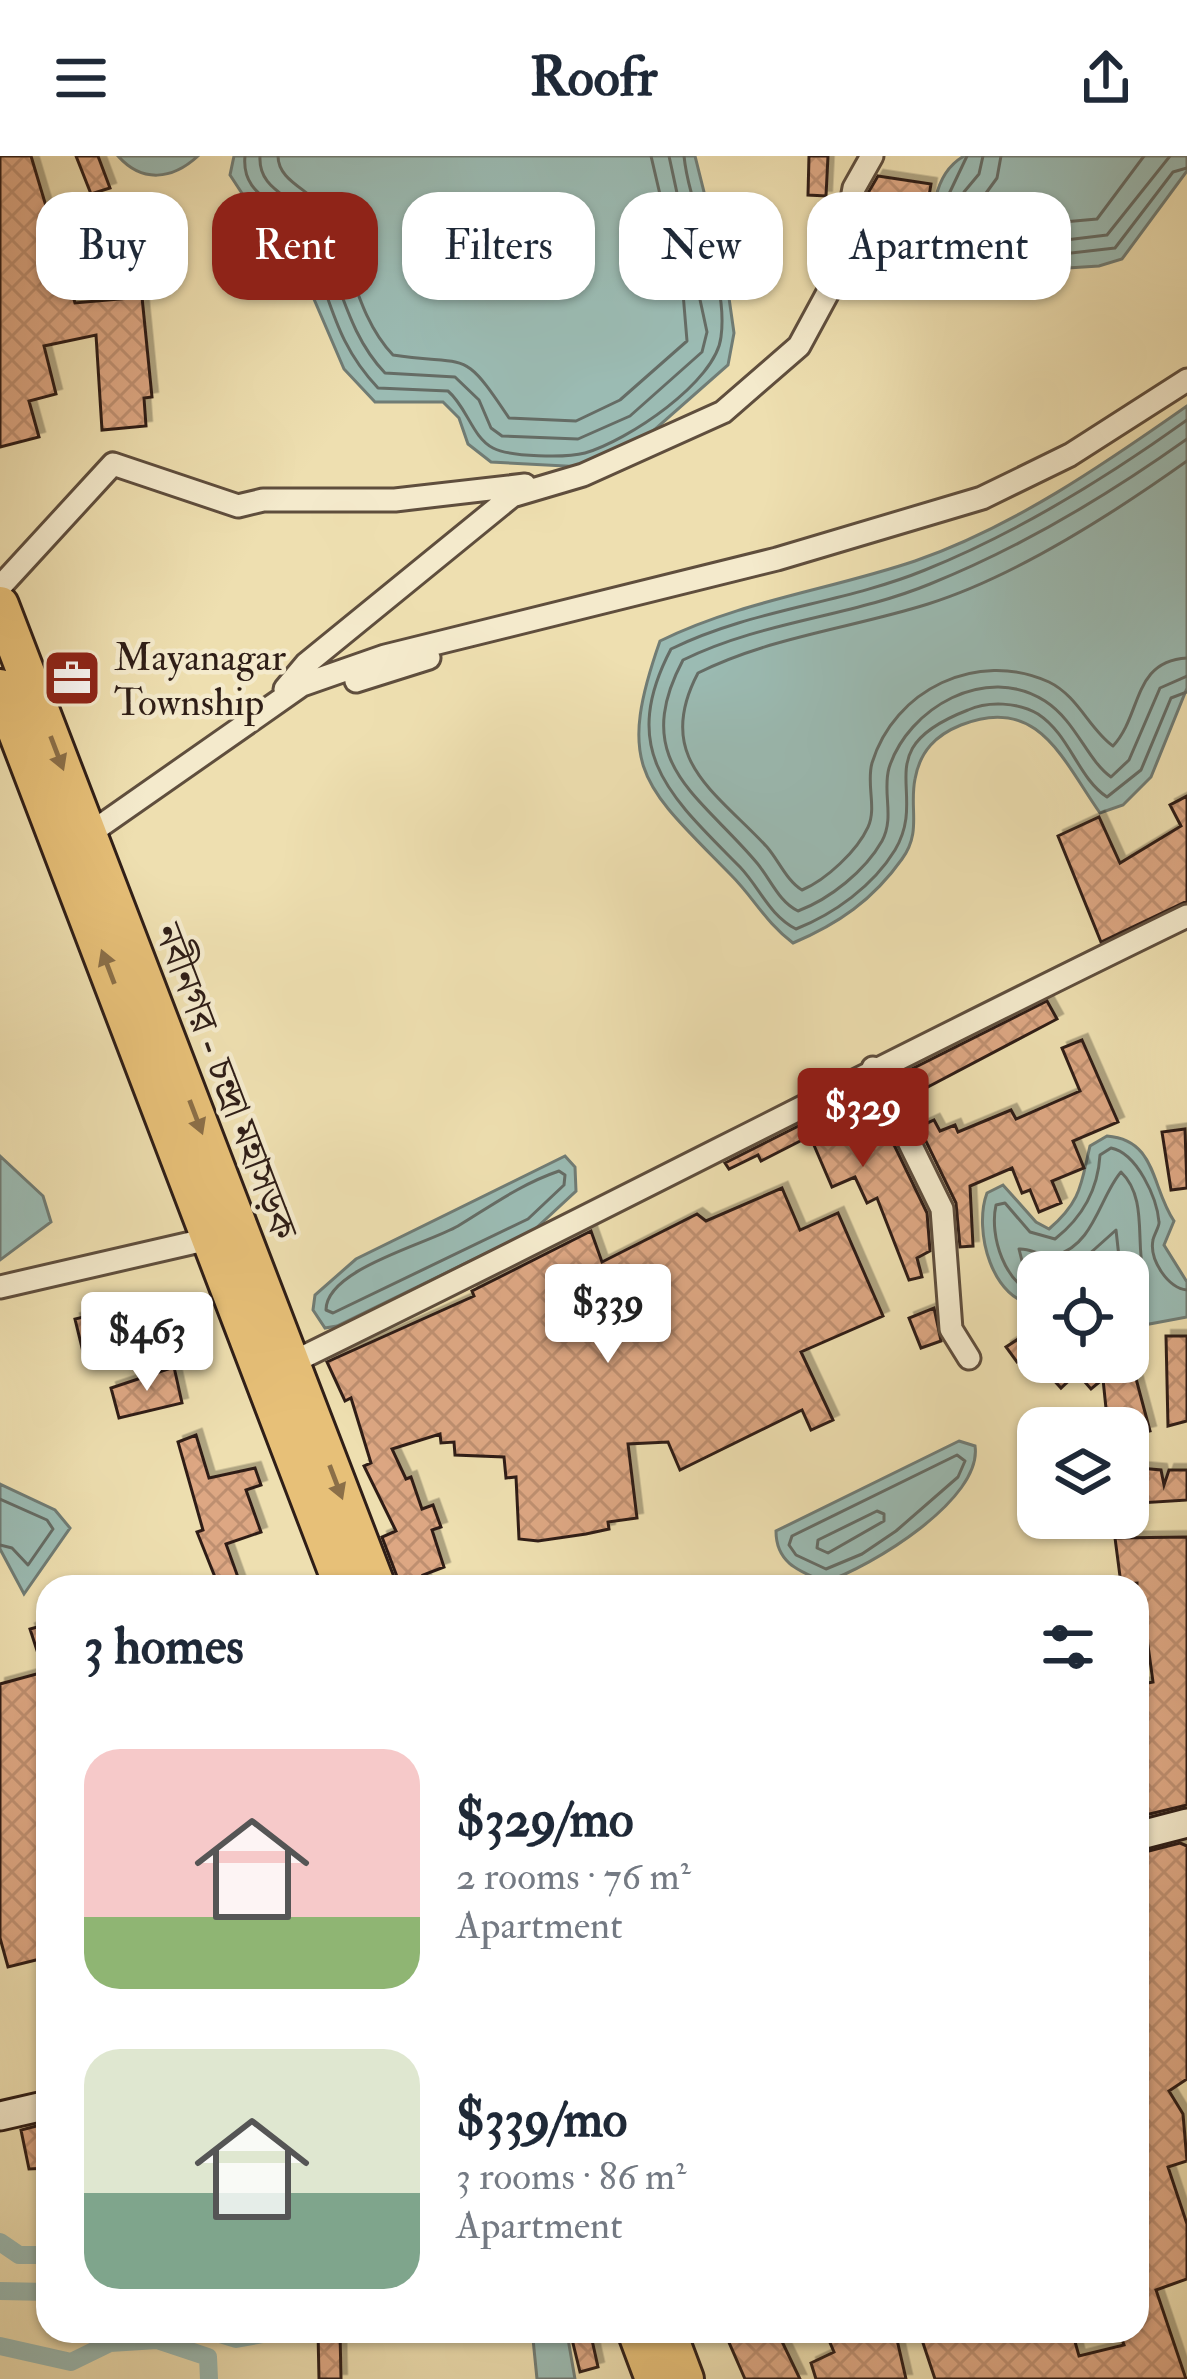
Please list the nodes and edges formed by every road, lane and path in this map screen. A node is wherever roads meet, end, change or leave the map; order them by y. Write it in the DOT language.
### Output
graph roads {
  1 [pos="872,156"];
  2 [pos="1187,380"];
  3 [pos="576,478"];
  4 [pos="0,587"];
  5 [pos="0,605"];
  6 [pos="0,688"];
  7 [pos="265,712"];
  8 [pos="89,834"];
  9 [pos="1187,916"];
  10 [pos="873,1068"];
  11 [pos="213,1238"];
  12 [pos="0,1287"];
  13 [pos="969,1358"];
  14 [pos="290,1364"];
  15 [pos="339,1575"];
  16 [pos="372,1575"];
  17 [pos="1187,1823"];
  18 [pos="1149,1833"];
  19 [pos="36,2108"];
  20 [pos="0,2116"];
  21 [pos="640,2343"];
  22 [pos="672,2343"];
  23 [pos="654,2379"];
  24 [pos="685,2379"];
  1 -- 3 [label="street"];
  2 -- 7 [label="street"];
  3 -- 4 [label="street"];
  3 -- 7 [label="street"];
  5 -- 8 [label="highway, নবীনগর - চন্দ্রা মহাসড়ক, one-way"];
  11 -- 6 [label="highway, নবীনগর - চন্দ্রা মহাসড়ক, one-way"];
  7 -- 8 [label="street"];
  8 -- 14 [label="highway, নবীনগর - চন্দ্রা মহাসড়ক, one-way"];
  9 -- 10 [label="street"];
  10 -- 13 [label="street"];
  10 -- 14 [label="street"];
  11 -- 12 [label="street"];
  11 -- 15 [label="highway, নবীনগর - চন্দ্রা মহাসড়ক"];
  14 -- 16 [label="highway, নবীনগর - চন্দ্রা মহাসড়ক, one-way"];
  17 -- 18 [label="street"];
  19 -- 20 [label="street"];
  21 -- 23 [label="highway"];
  22 -- 24 [label="highway"];
}
